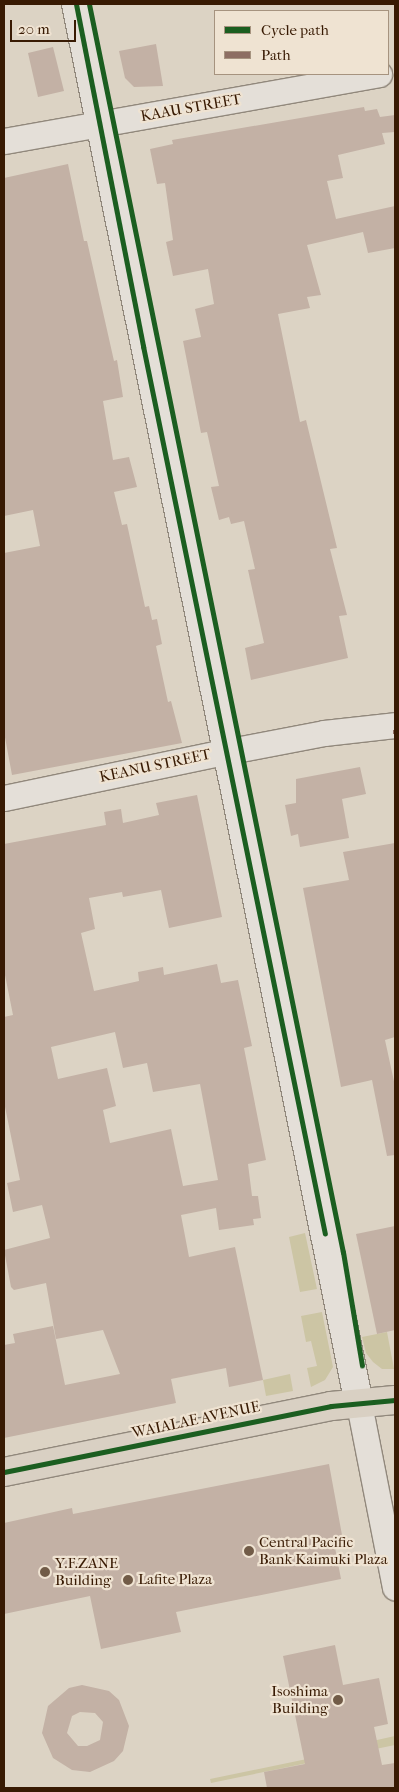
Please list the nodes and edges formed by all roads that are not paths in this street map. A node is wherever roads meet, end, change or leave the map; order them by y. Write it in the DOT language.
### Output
graph roads {
  1 [pos="76,4"];
  2 [pos="373,75"];
  3 [pos="99,124"];
  4 [pos="4,141"];
  5 [pos="395,725"];
  6 [pos="225,752"];
  7 [pos="4,798"];
  8 [pos="395,1400"];
  9 [pos="359,1404"];
  10 [pos="4,1472"];
  11 [pos="395,1587"];
  1 -- 3 [label="street"];
  2 -- 3 [label="street, KAAU STREET"];
  3 -- 4 [label="street, KAAU STREET"];
  3 -- 6 [label="street"];
  5 -- 6 [label="street, KEANU STREET"];
  6 -- 7 [label="street, KEANU STREET"];
  6 -- 9 [label="street"];
  8 -- 9 [label="main road, WAIALAE AVENUE"];
  9 -- 10 [label="main road, WAIALAE AVENUE"];
  9 -- 11 [label="street"];
}
